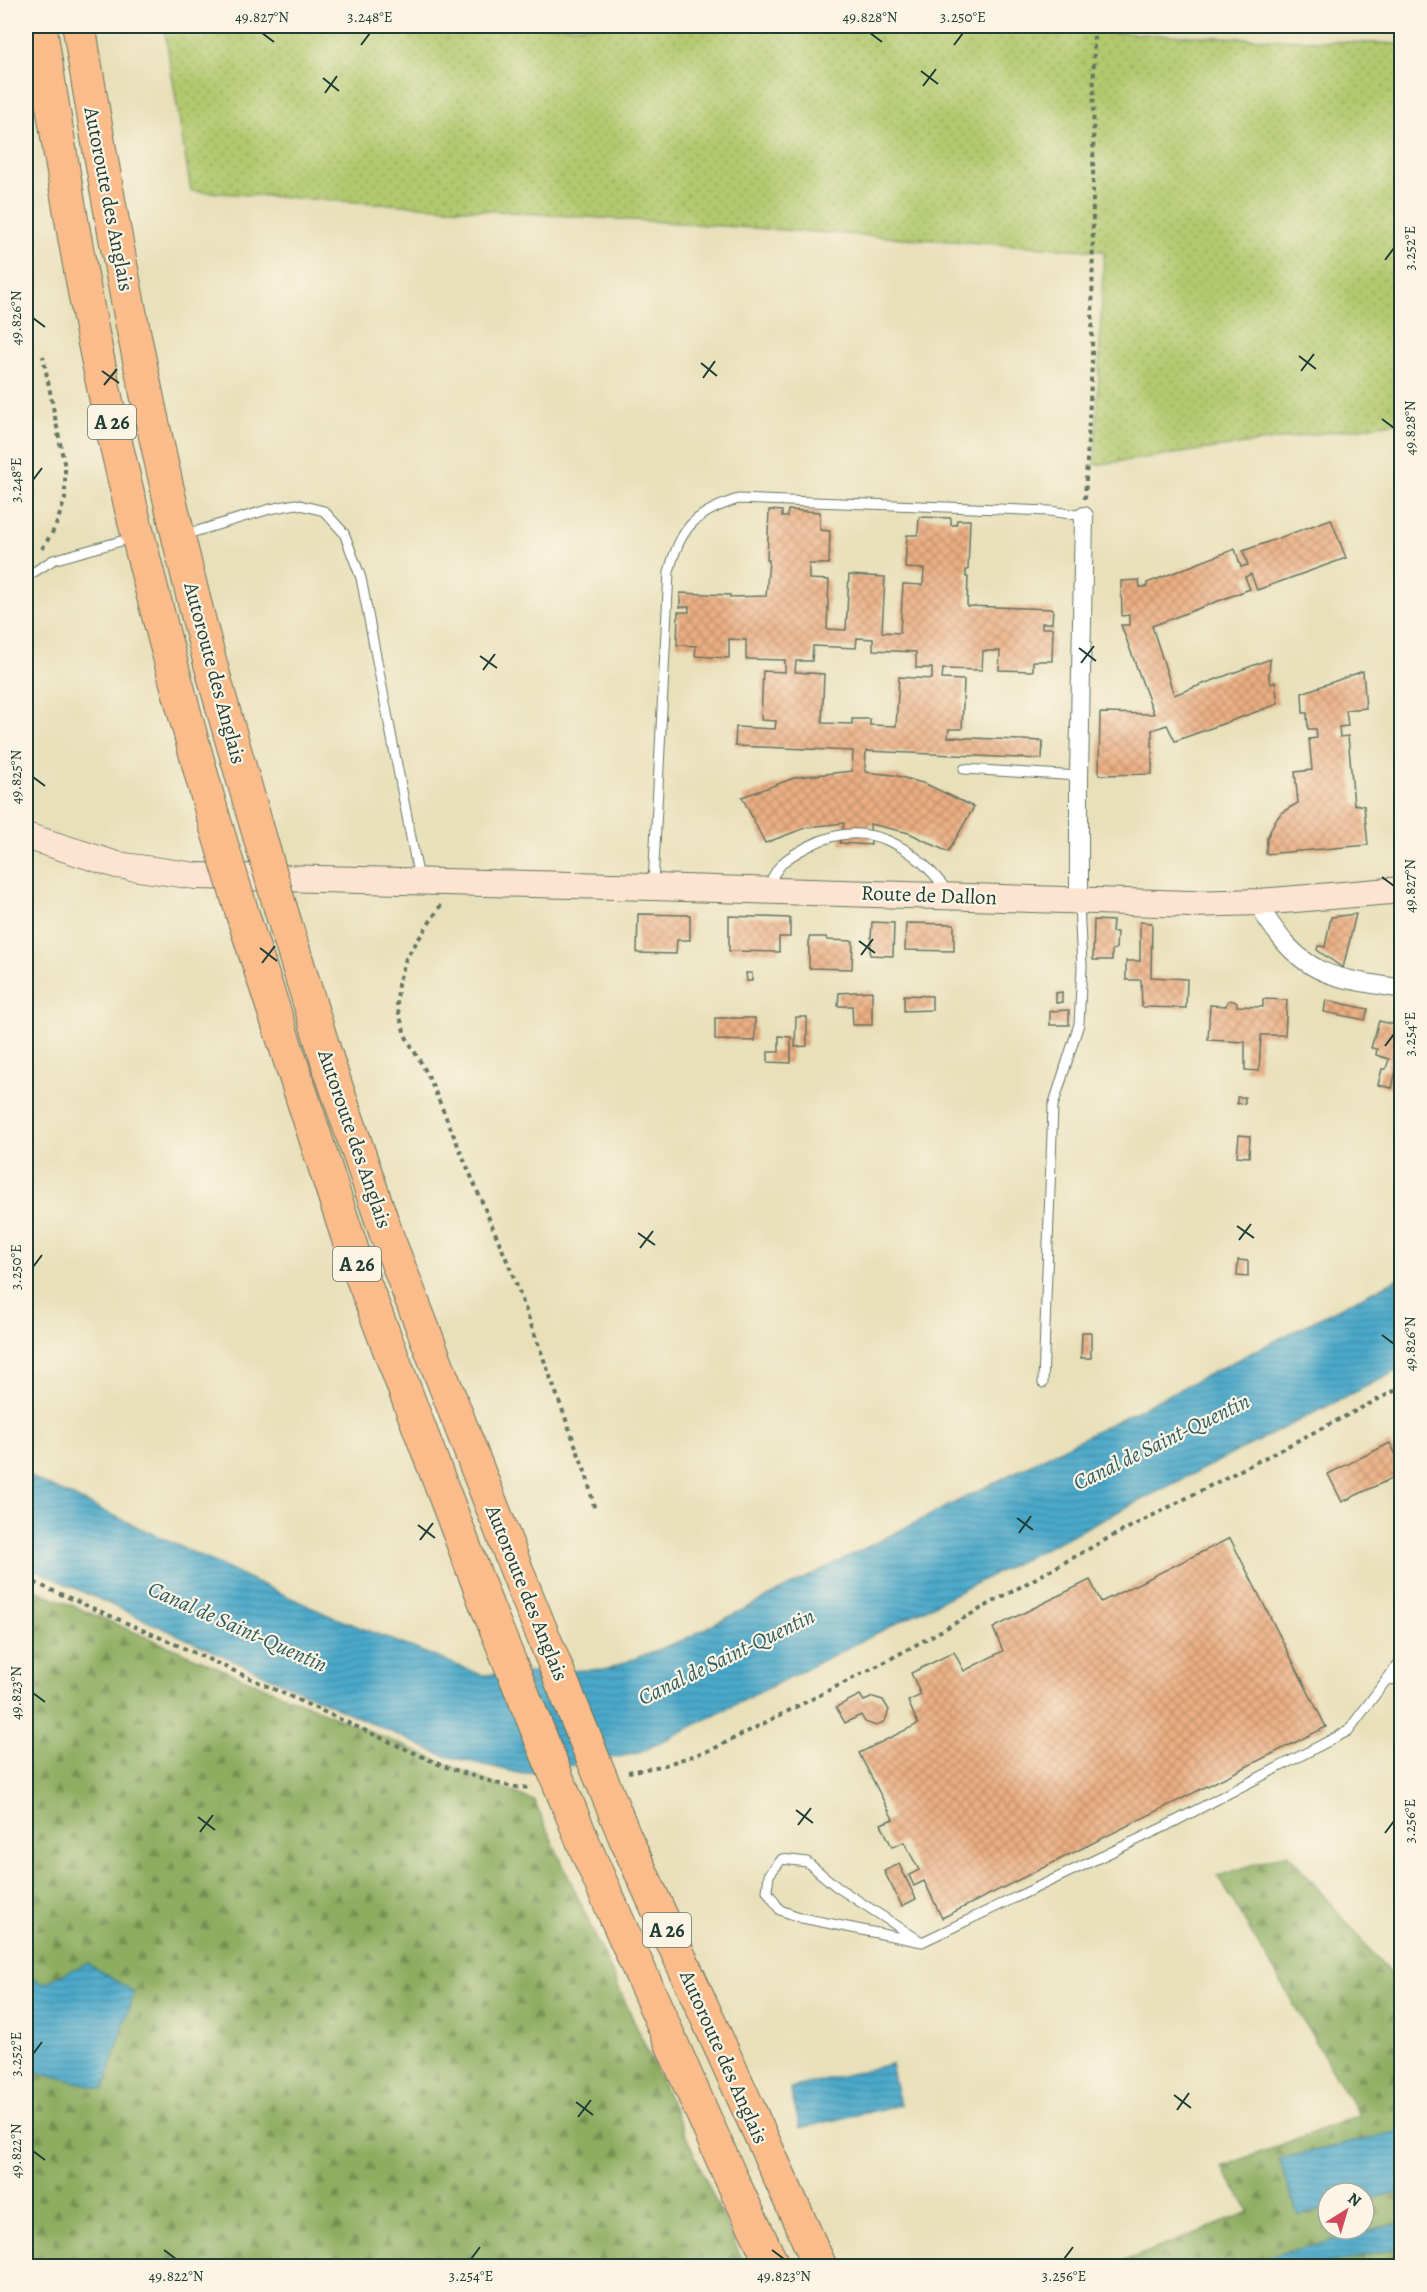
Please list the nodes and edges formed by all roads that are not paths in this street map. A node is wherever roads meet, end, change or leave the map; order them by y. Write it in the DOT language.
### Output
graph roads {
  1 [pos="40,26"];
  2 [pos="79,26"];
  3 [pos="1084,516"];
  4 [pos="139,536"];
  5 [pos="180,536"];
  6 [pos="26,577"];
  7 [pos="964,769"];
  8 [pos="1079,776"];
  9 [pos="26,836"];
  10 [pos="420,881"];
  11 [pos="652,886"];
  12 [pos="766,890"];
  13 [pos="1401,890"];
  14 [pos="951,896"];
  15 [pos="1079,900"];
  16 [pos="1260,902"];
  17 [pos="1401,989"];
  18 [pos="1043,1383"];
  19 [pos="1401,1659"];
  20 [pos="1401,1679"];
  21 [pos="1386,1680"];
  22 [pos="922,1942"];
  23 [pos="773,2266"];
  24 [pos="820,2266"];
  1 -- 4 [label="highway, Autoroute des Anglais / A 26"];
  2 -- 5 [label="highway, Autoroute des Anglais / A 26"];
  3 -- 8 [label="street"];
  3 -- 11 [label="lane"];
  4 -- 6 [label="lane"];
  4 -- 23 [label="highway, Autoroute des Anglais / A 26, bridge"];
  5 -- 10 [label="lane"];
  5 -- 24 [label="highway, Autoroute des Anglais / A 26, bridge"];
  7 -- 8 [label="lane"];
  8 -- 15 [label="street"];
  9 -- 10 [label="street, Route de Dallon"];
  10 -- 11 [label="street, Route de Dallon"];
  11 -- 12 [label="street, Route de Dallon"];
  12 -- 14 [label="street, Route de Dallon"];
  12 -- 14 [label="lane"];
  13 -- 16 [label="street, Route de Dallon"];
  14 -- 15 [label="street, Route de Dallon"];
  15 -- 16 [label="street, Route de Dallon"];
  15 -- 18 [label="lane"];
  16 -- 17 [label="street"];
  19 -- 21 [label="lane"];
  20 -- 21 [label="lane"];
  21 -- 22 [label="lane"];
  22 -- 22 [label="lane"];
}
